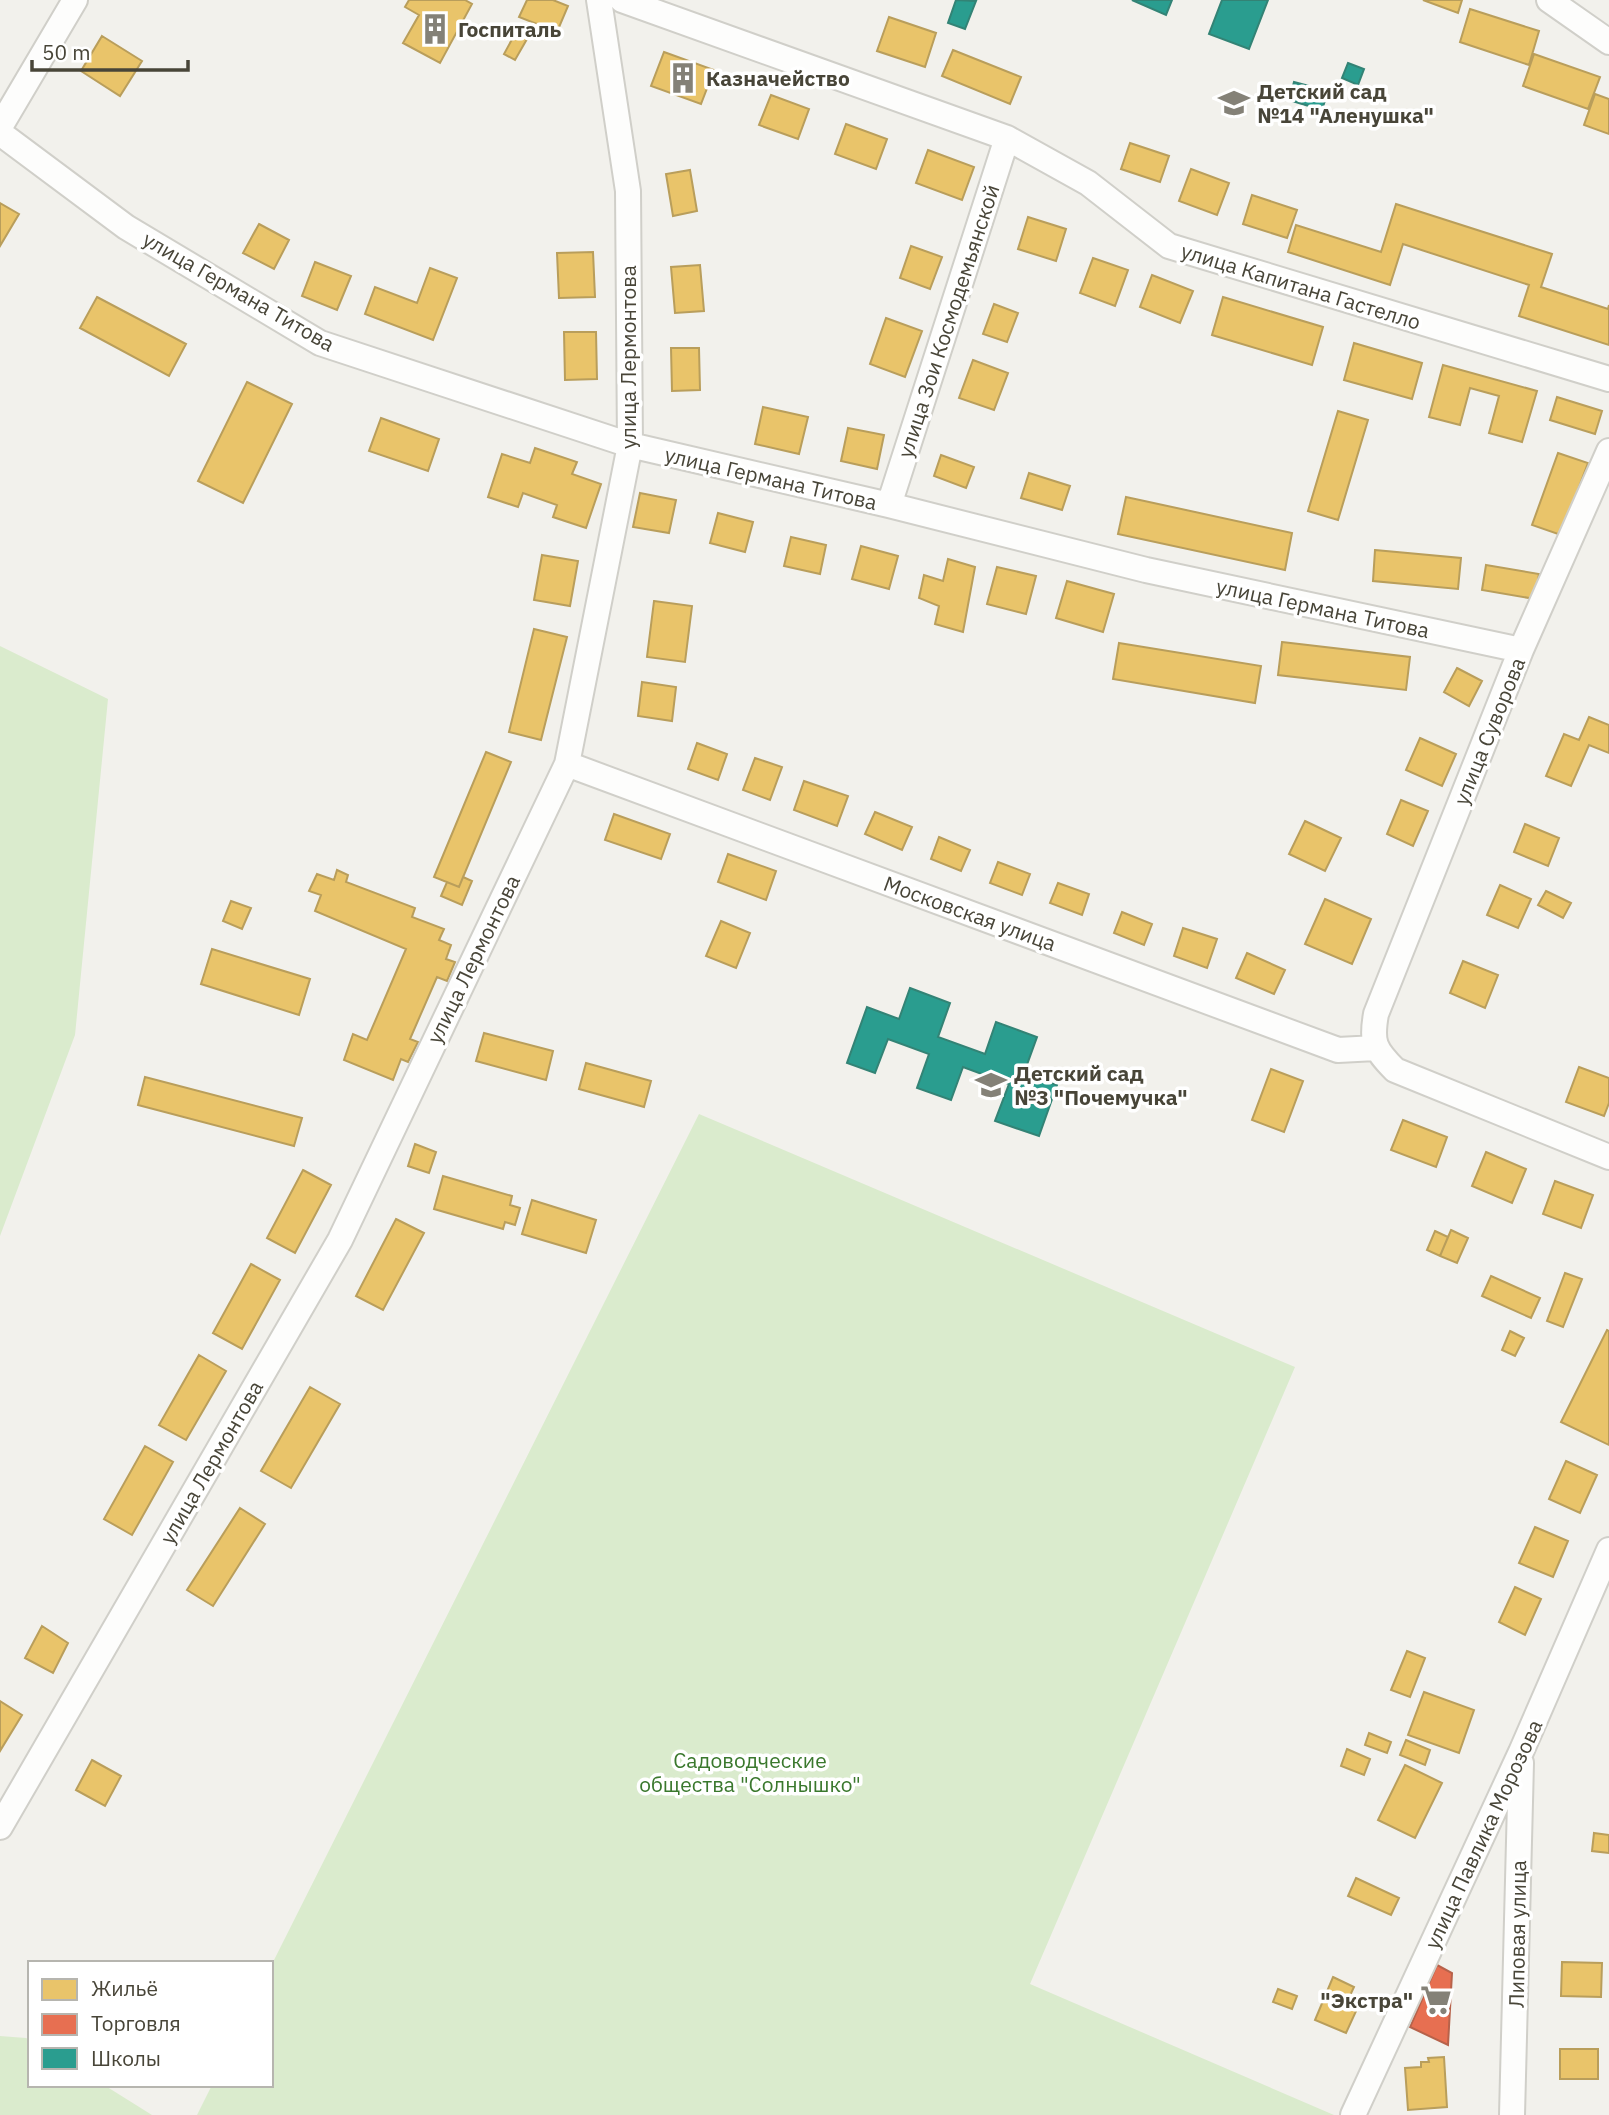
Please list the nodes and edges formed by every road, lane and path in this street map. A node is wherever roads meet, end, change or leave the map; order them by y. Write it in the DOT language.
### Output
graph roads {
  1 [pos="75,0"];
  2 [pos="599,0"];
  3 [pos="622,0"];
  4 [pos="1549,0"];
  5 [pos="1609,42"];
  6 [pos="0,127"];
  7 [pos="0,133"];
  8 [pos="1007,138"];
  9 [pos="1609,379"];
  10 [pos="631,445"];
  11 [pos="1609,451"];
  12 [pos="889,505"];
  13 [pos="1521,650"];
  14 [pos="567,764"];
  15 [pos="1376,1048"];
  16 [pos="1609,1157"];
  17 [pos="1609,1550"];
  18 [pos="1521,1752"];
  19 [pos="0,1827"];
  20 [pos="1353,2115"];
  21 [pos="1512,2115"];
  1 -- 6 [label="street"];
  2 -- 10 [label="street, улица Лермонтова"];
  3 -- 8 [label="street, улица Капитана Гастелло"];
  4 -- 5 [label="street"];
  7 -- 10 [label="street, улица Германа Титова"];
  8 -- 9 [label="street, улица Капитана Гастелло"];
  8 -- 12 [label="street, улица Зои Космодемьянской"];
  10 -- 12 [label="street, улица Германа Титова"];
  10 -- 14 [label="street, улица Лермонтова"];
  11 -- 13 [label="street, улица Суворова"];
  12 -- 13 [label="street, улица Германа Титова"];
  13 -- 15 [label="street, улица Суворова"];
  14 -- 15 [label="street, Московская улица"];
  14 -- 19 [label="street, улица Лермонтова"];
  15 -- 16 [label="street"];
  17 -- 18 [label="street, улица Павлика Морозова"];
  18 -- 20 [label="street, улица Павлика Морозова"];
  18 -- 21 [label="street, Липовая улица"];
}
